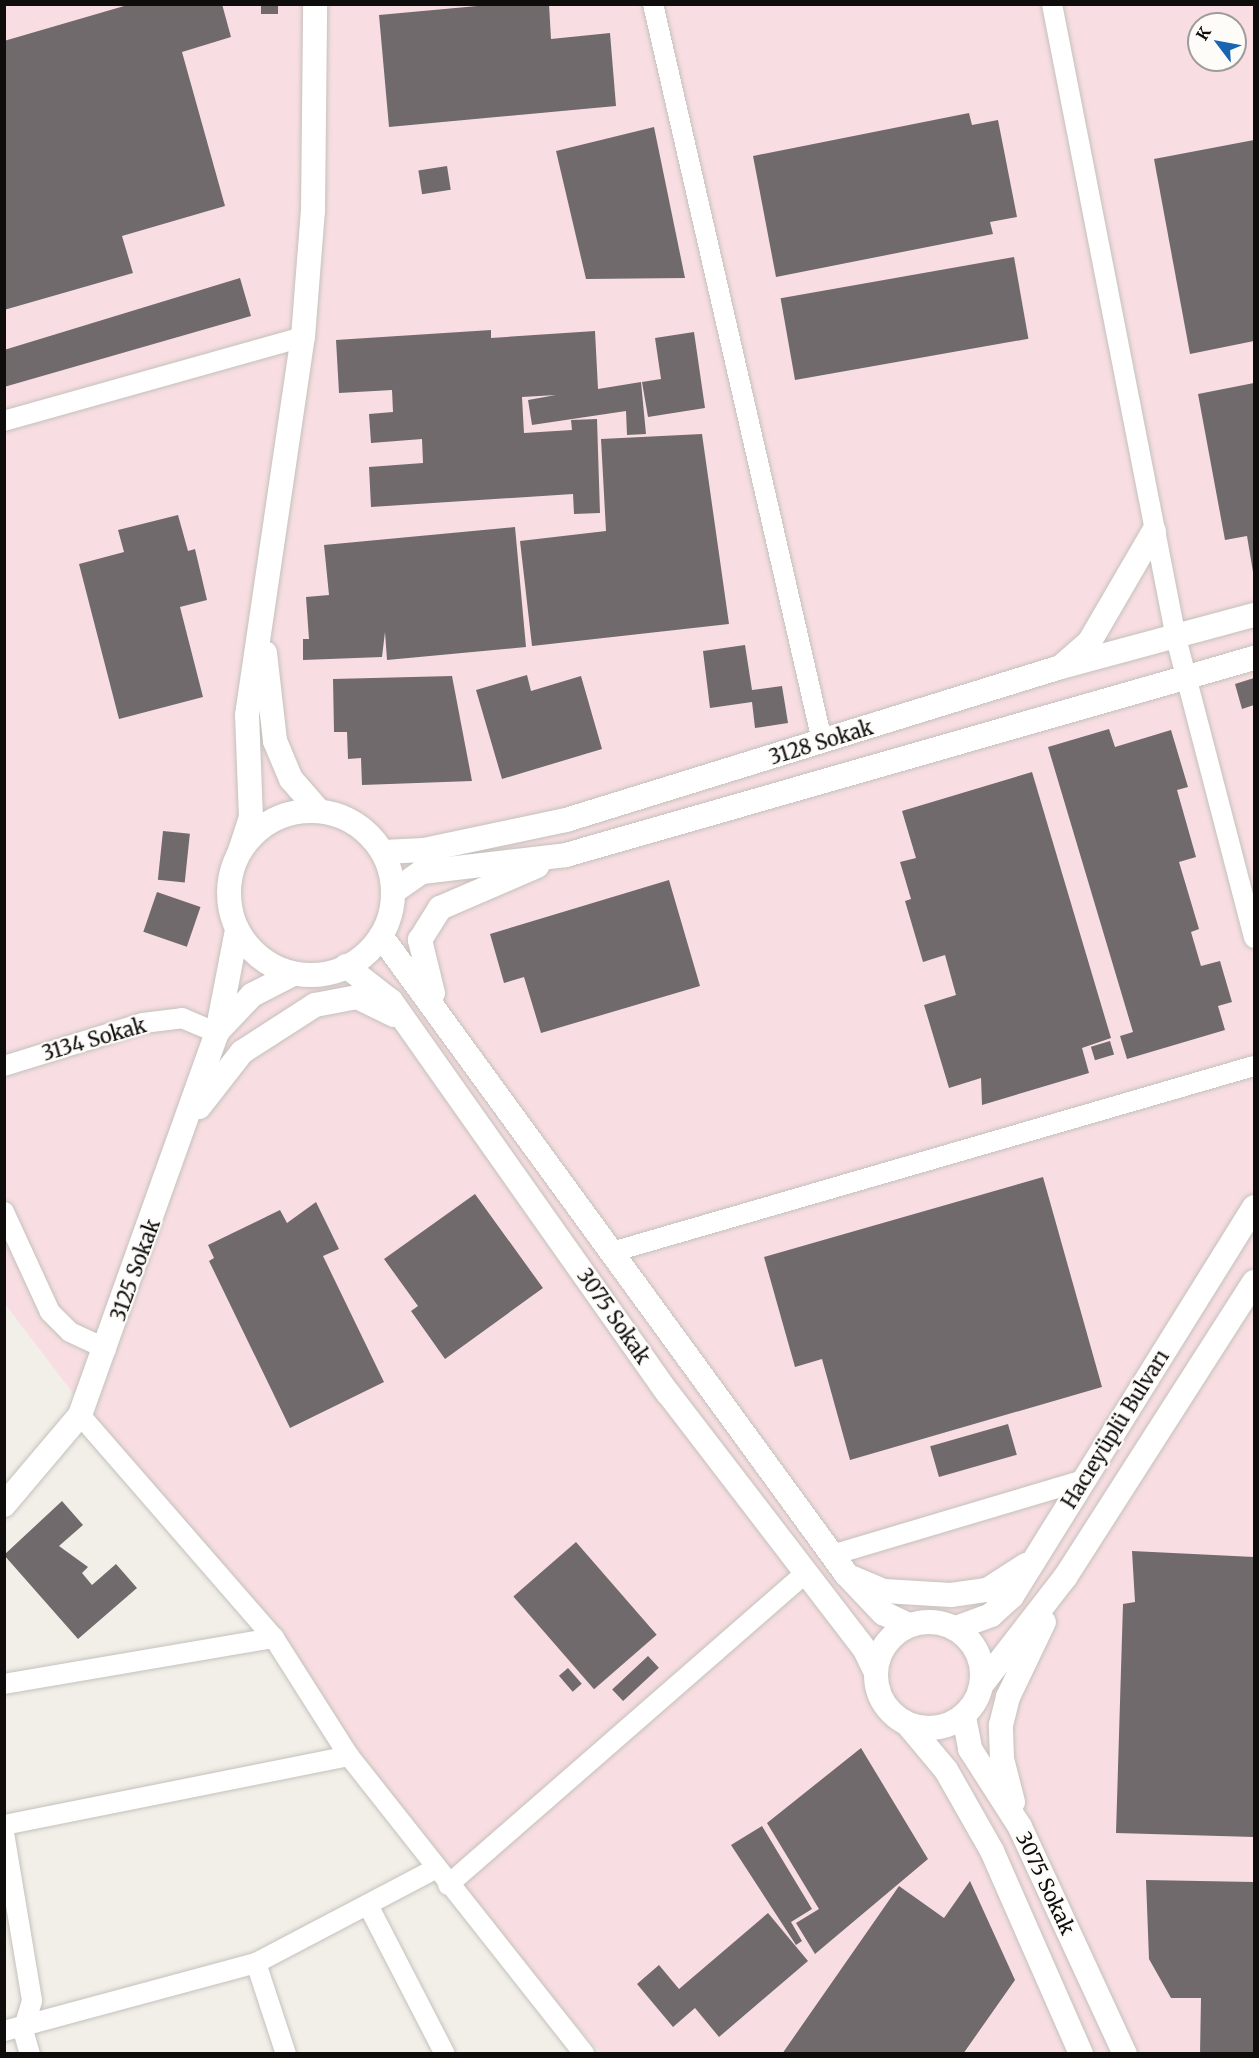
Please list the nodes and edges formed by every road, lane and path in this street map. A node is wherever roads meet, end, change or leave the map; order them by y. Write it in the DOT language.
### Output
graph roads {
  1 [pos="315,4"];
  2 [pos="653,4"];
  3 [pos="1052,4"];
  4 [pos="303,338"];
  5 [pos="4,421"];
  6 [pos="1154,531"];
  7 [pos="1254,615"];
  8 [pos="263,618"];
  9 [pos="1176,638"];
  10 [pos="1254,658"];
  11 [pos="1061,667"];
  12 [pos="1186,679"];
  13 [pos="822,741"];
  14 [pos="833,778"];
  15 [pos="318,810"];
  16 [pos="240,851"];
  17 [pos="384,852"];
  18 [pos="566,855"];
  19 [pos="393,892"];
  20 [pos="237,930"];
  21 [pos="381,936"];
  22 [pos="1254,938"];
  23 [pos="346,966"];
  24 [pos="293,974"];
  25 [pos="445,1020"];
  26 [pos="405,1021"];
  27 [pos="217,1033"];
  28 [pos="4,1066"];
  29 [pos="1254,1066"];
  30 [pos="187,1124"];
  31 [pos="1254,1207"];
  32 [pos="4,1212"];
  33 [pos="612,1252"];
  34 [pos="1254,1282"];
  35 [pos="106,1349"];
  36 [pos="80,1415"];
  37 [pos="1083,1480"];
  38 [pos="4,1505"];
  39 [pos="1041,1547"];
  40 [pos="839,1564"];
  41 [pos="804,1574"];
  42 [pos="1066,1576"];
  43 [pos="909,1625"];
  44 [pos="956,1628"];
  45 [pos="274,1638"];
  46 [pos="876,1673"];
  47 [pos="982,1683"];
  48 [pos="4,1684"];
  49 [pos="964,1717"];
  50 [pos="910,1726"];
  51 [pos="349,1756"];
  52 [pos="4,1826"];
  53 [pos="1020,1827"];
  54 [pos="4,1833"];
  55 [pos="435,1869"];
  56 [pos="448,1885"];
  57 [pos="369,1907"];
  58 [pos="256,1963"];
  59 [pos="14,2031"];
  60 [pos="30,2054"];
  61 [pos="286,2054"];
  62 [pos="445,2054"];
  63 [pos="585,2054"];
  64 [pos="1081,2054"];
  65 [pos="1125,2054"];
  1 -- 4 [label="street"];
  2 -- 13 [label="street"];
  3 -- 6 [label="street"];
  4 -- 5 [label="street"];
  4 -- 8 [label="street"];
  6 -- 9 [label="street"];
  6 -- 11 [label="street"];
  7 -- 9 [label="street, 3128 Sokak"];
  8 -- 15 [label="street"];
  8 -- 16 [label="street"];
  9 -- 11 [label="street, 3128 Sokak"];
  9 -- 12 [label="street"];
  10 -- 12 [label="street, 3128 Sokak"];
  11 -- 13 [label="street, 3128 Sokak"];
  12 -- 14 [label="street, 3128 Sokak"];
  12 -- 22 [label="street"];
  13 -- 14 [label="street"];
  13 -- 17 [label="street, 3128 Sokak"];
  14 -- 18 [label="street, 3128 Sokak"];
  15 -- 16 [label="street"];
  15 -- 17 [label="street"];
  16 -- 20 [label="street"];
  17 -- 19 [label="street"];
  18 -- 19 [label="street, 3128 Sokak"];
  18 -- 25 [label="street, 3128 Sokak"];
  19 -- 21 [label="street"];
  20 -- 24 [label="street"];
  20 -- 27 [label="street, 3125 Sokak"];
  21 -- 23 [label="street"];
  21 -- 25 [label="street, 3075 Sokak"];
  23 -- 24 [label="street"];
  23 -- 26 [label="street, 3075 Sokak"];
  24 -- 27 [label="street, 3125 Sokak"];
  25 -- 33 [label="street, 3075 Sokak"];
  26 -- 30 [label="street, 3125 Sokak"];
  26 -- 41 [label="street, 3075 Sokak"];
  27 -- 28 [label="street, 3134 Sokak"];
  27 -- 30 [label="street, 3125 Sokak"];
  29 -- 33 [label="street"];
  30 -- 35 [label="street, 3125 Sokak"];
  31 -- 37 [label="street, Hacıeyüplü Bulvarı"];
  32 -- 35 [label="street"];
  33 -- 40 [label="street, 3075 Sokak"];
  34 -- 42 [label="street, Hacıeyüplü Bulvarı"];
  35 -- 36 [label="street, 3125 Sokak"];
  36 -- 38 [label="street, 3125 Sokak"];
  36 -- 45 [label="street"];
  37 -- 39 [label="street, Hacıeyüplü Bulvarı"];
  37 -- 40 [label="street"];
  39 -- 40 [label="street"];
  39 -- 44 [label="street, Hacıeyüplü Bulvarı"];
  40 -- 43 [label="street, 3075 Sokak"];
  41 -- 46 [label="street, 3075 Sokak"];
  41 -- 56 [label="street"];
  42 -- 47 [label="street, Hacıeyüplü Bulvarı"];
  42 -- 53 [label="street"];
  43 -- 44 [label="street"];
  43 -- 46 [label="street"];
  44 -- 47 [label="street"];
  45 -- 48 [label="street"];
  45 -- 51 [label="street"];
  46 -- 50 [label="street"];
  47 -- 49 [label="street"];
  49 -- 50 [label="street"];
  49 -- 53 [label="street, 3075 Sokak"];
  50 -- 64 [label="street, 3075 Sokak"];
  51 -- 52 [label="street"];
  51 -- 55 [label="street"];
  53 -- 65 [label="street, 3075 Sokak"];
  54 -- 59 [label="street"];
  55 -- 56 [label="street"];
  55 -- 57 [label="street"];
  56 -- 63 [label="street"];
  57 -- 58 [label="street"];
  57 -- 62 [label="street"];
  58 -- 59 [label="street"];
  58 -- 61 [label="street"];
  59 -- 60 [label="street"];
}
